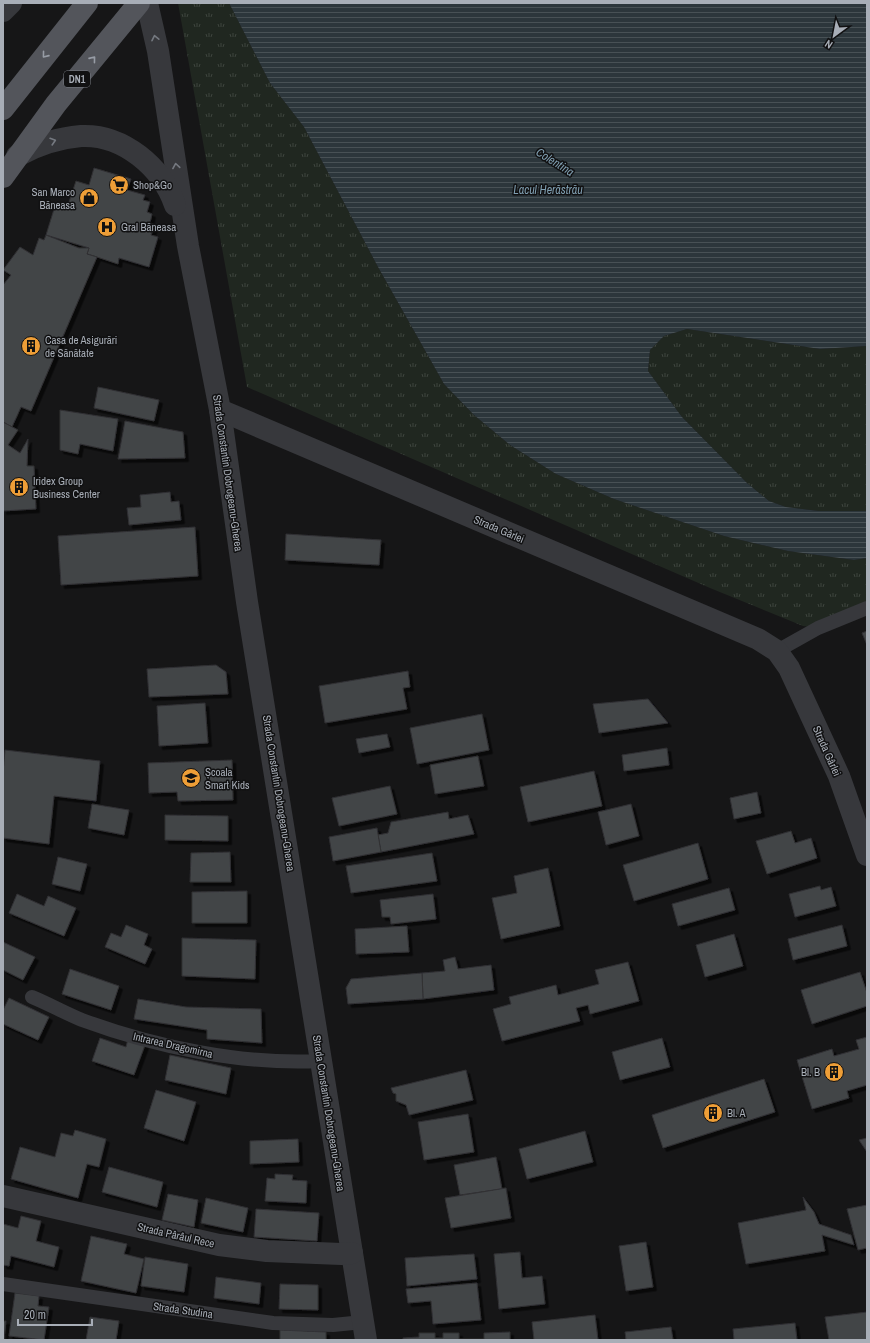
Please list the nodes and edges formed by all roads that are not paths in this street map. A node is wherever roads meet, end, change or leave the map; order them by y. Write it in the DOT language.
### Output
graph roads {
  1 [pos="11,3"];
  2 [pos="87,3"];
  3 [pos="138,3"];
  4 [pos="147,3"];
  5 [pos="3,11"];
  6 [pos="3,109"];
  7 [pos="17,156"];
  8 [pos="3,176"];
  9 [pos="188,246"];
  10 [pos="220,410"];
  11 [pos="867,608"];
  12 [pos="777,651"];
  13 [pos="867,853"];
  14 [pos="32,997"];
  15 [pos="320,1061"];
  16 [pos="3,1196"];
  17 [pos="352,1252"];
  18 [pos="3,1284"];
  19 [pos="365,1331"];
  1 -- 5 [label="street"];
  2 -- 6 [label="main road, one-way"];
  7 -- 3 [label="main road, DN1, one-way"];
  9 -- 4 [label="street, Strada Constantin Dobrogeanu-Gherea, one-way"];
  7 -- 8 [label="main road, DN1"];
  7 -- 9 [label="street, Strada Constantin Dobrogeanu-Gherea, one-way"];
  9 -- 10 [label="street, Strada Constantin Dobrogeanu-Gherea"];
  10 -- 12 [label="street, Strada Gârlei"];
  10 -- 15 [label="street, Strada Constantin Dobrogeanu-Gherea"];
  11 -- 12 [label="lane"];
  12 -- 13 [label="street, Strada Gârlei"];
  14 -- 15 [label="lane, Intrarea Dragomirna"];
  15 -- 17 [label="street, Strada Constantin Dobrogeanu-Gherea"];
  16 -- 17 [label="street, Strada Pârâul Rece"];
  17 -- 19 [label="street, Strada Constantin Dobrogeanu-Gherea"];
  18 -- 19 [label="lane, Strada Studina"];
}
